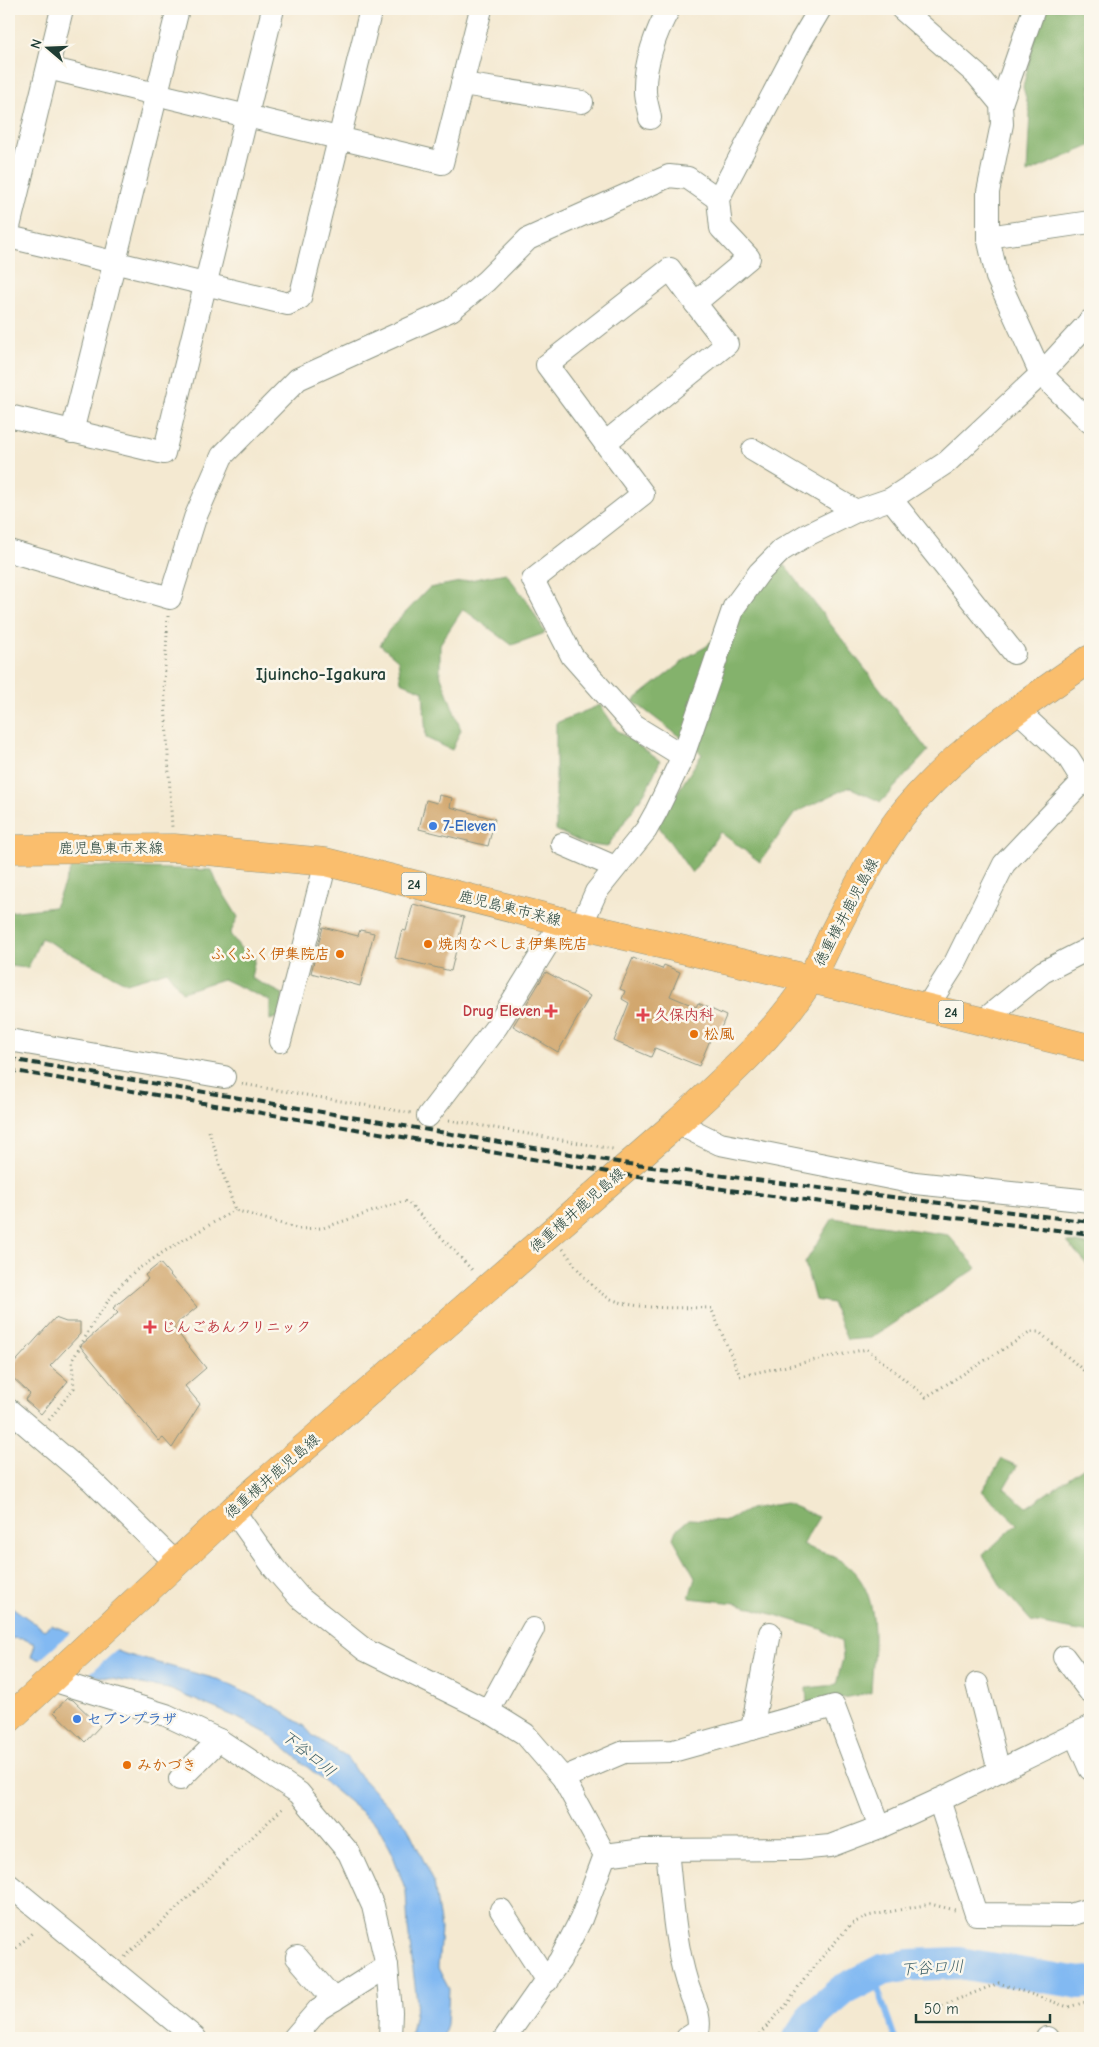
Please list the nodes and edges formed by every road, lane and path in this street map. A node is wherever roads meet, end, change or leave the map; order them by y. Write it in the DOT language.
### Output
graph roads {
  1 [pos="62,9"];
  2 [pos="178,9"];
  3 [pos="273,9"];
  4 [pos="370,9"];
  5 [pos="481,9"];
  6 [pos="669,9"];
  7 [pos="820,9"];
  8 [pos="902,9"];
  9 [pos="1034,9"];
  10 [pos="48,68"];
  11 [pos="462,84"];
  12 [pos="157,94"];
  13 [pos="582,102"];
  14 [pos="1001,104"];
  15 [pos="248,115"];
  16 [pos="650,118"];
  17 [pos="339,138"];
  18 [pos="718,199"];
  19 [pos="1090,222"];
  20 [pos="9,227"];
  21 [pos="9,237"];
  22 [pos="988,238"];
  23 [pos="116,262"];
  24 [pos="206,284"];
  25 [pos="695,303"];
  26 [pos="1090,321"];
  27 [pos="1041,374"];
  28 [pos="9,416"];
  29 [pos="1090,422"];
  30 [pos="72,432"];
  31 [pos="605,443"];
  32 [pos="753,450"];
  33 [pos="891,499"];
  34 [pos="856,511"];
  35 [pos="9,551"];
  36 [pos="170,598"];
  37 [pos="1014,653"];
  38 [pos="1090,659"];
  39 [pos="1017,710"];
  40 [pos="682,756"];
  41 [pos="1087,782"];
  42 [pos="562,844"];
  43 [pos="174,848"];
  44 [pos="9,849"];
  45 [pos="326,862"];
  46 [pos="615,867"];
  47 [pos="571,924"];
  48 [pos="1090,948"];
  49 [pos="811,979"];
  50 [pos="927,1007"];
  51 [pos="984,1020"];
  52 [pos="9,1040"];
  53 [pos="280,1041"];
  54 [pos="1090,1048"];
  55 [pos="224,1078"];
  56 [pos="428,1116"];
  57 [pos="677,1123"];
  58 [pos="209,1131"];
  59 [pos="1090,1201"];
  60 [pos="235,1210"];
  61 [pos="550,1234"];
  62 [pos="488,1287"];
  63 [pos="1090,1376"];
  64 [pos="9,1410"];
  65 [pos="37,1435"];
  66 [pos="233,1510"];
  67 [pos="176,1563"];
  68 [pos="533,1630"];
  69 [pos="770,1633"];
  70 [pos="1064,1657"];
  71 [pos="56,1677"];
  72 [pos="977,1684"];
  73 [pos="1090,1692"];
  74 [pos="488,1711"];
  75 [pos="9,1719"];
  76 [pos="752,1729"];
  77 [pos="1083,1731"];
  78 [pos="219,1740"];
  79 [pos="1090,1769"];
  80 [pos="999,1771"];
  81 [pos="563,1778"];
  82 [pos="180,1779"];
  83 [pos="299,1793"];
  84 [pos="939,1800"];
  85 [pos="880,1827"];
  86 [pos="667,1850"];
  87 [pos="605,1855"];
  88 [pos="9,1885"];
  89 [pos="1090,1909"];
  90 [pos="500,1910"];
  91 [pos="976,1914"];
  92 [pos="48,1919"];
  93 [pos="9,1955"];
  94 [pos="297,1957"];
  95 [pos="387,1966"];
  96 [pos="112,1969"];
  97 [pos="547,1981"];
  98 [pos="334,2000"];
  99 [pos="1090,2001"];
  100 [pos="933,2009"];
  101 [pos="193,2038"];
  102 [pos="294,2038"];
  103 [pos="390,2038"];
  104 [pos="505,2038"];
  105 [pos="687,2038"];
  106 [pos="756,2038"];
  1 -- 10 [label="street"];
  2 -- 12 [label="street"];
  3 -- 15 [label="street"];
  4 -- 17 [label="street"];
  5 -- 11 [label="street"];
  6 -- 16 [label="street"];
  7 -- 18 [label="street"];
  8 -- 14 [label="street"];
  9 -- 14 [label="street"];
  10 -- 12 [label="street"];
  10 -- 20 [label="street"];
  11 -- 13 [label="street"];
  11 -- 17 [label="street"];
  12 -- 15 [label="street"];
  12 -- 23 [label="street"];
  14 -- 22 [label="street"];
  15 -- 17 [label="street"];
  15 -- 24 [label="street"];
  17 -- 24 [label="street"];
  18 -- 25 [label="street"];
  18 -- 36 [label="street"];
  19 -- 22 [label="street"];
  21 -- 23 [label="street"];
  22 -- 27 [label="street"];
  23 -- 24 [label="street"];
  23 -- 30 [label="street"];
  24 -- 30 [label="street"];
  25 -- 31 [label="street"];
  25 -- 31 [label="street"];
  26 -- 27 [label="street"];
  27 -- 29 [label="street"];
  27 -- 33 [label="street"];
  28 -- 30 [label="street"];
  31 -- 40 [label="street"];
  32 -- 34 [label="street"];
  33 -- 34 [label="street"];
  33 -- 37 [label="street"];
  34 -- 40 [label="street"];
  35 -- 36 [label="street"];
  36 -- 43 [label="path"];
  38 -- 39 [label="main road, 徳重横井鹿児島線"];
  39 -- 41 [label="street"];
  39 -- 49 [label="main road, 徳重横井鹿児島線"];
  40 -- 46 [label="street"];
  41 -- 50 [label="street"];
  42 -- 46 [label="street"];
  43 -- 44 [label="main road, 鹿児島東市来線 / 24"];
  43 -- 45 [label="main road, 鹿児島東市来線 / 24"];
  45 -- 47 [label="main road, 鹿児島東市来線 / 24"];
  45 -- 53 [label="street"];
  46 -- 47 [label="street"];
  47 -- 49 [label="main road, 鹿児島東市来線 / 24"];
  47 -- 56 [label="street"];
  48 -- 51 [label="street"];
  49 -- 50 [label="main road, 鹿児島東市来線 / 24"];
  49 -- 57 [label="main road, 徳重横井鹿児島線"];
  50 -- 51 [label="main road, 鹿児島東市来線 / 24"];
  51 -- 54 [label="main road, 鹿児島東市来線 / 24"];
  52 -- 55 [label="street"];
  57 -- 59 [label="street"];
  57 -- 61 [label="main road, 徳重横井鹿児島線"];
  58 -- 60 [label="path"];
  60 -- 62 [label="path"];
  60 -- 65 [label="path"];
  61 -- 62 [label="main road, 徳重横井鹿児島線"];
  61 -- 63 [label="path"];
  62 -- 66 [label="main road, 徳重横井鹿児島線"];
  64 -- 65 [label="street"];
  65 -- 67 [label="street"];
  66 -- 67 [label="main road, 徳重横井鹿児島線"];
  66 -- 74 [label="street"];
  67 -- 71 [label="main road, 徳重横井鹿児島線"];
  68 -- 74 [label="street"];
  69 -- 76 [label="street"];
  70 -- 73 [label="street"];
  71 -- 75 [label="main road, 徳重横井鹿児島線"];
  71 -- 78 [label="street"];
  72 -- 80 [label="street"];
  74 -- 81 [label="street"];
  76 -- 81 [label="street"];
  76 -- 85 [label="street"];
  77 -- 79 [label="street"];
  77 -- 80 [label="street"];
  78 -- 82 [label="street"];
  78 -- 83 [label="street"];
  80 -- 84 [label="street"];
  81 -- 87 [label="street"];
  83 -- 95 [label="street"];
  83 -- 96 [label="path"];
  84 -- 85 [label="street"];
  84 -- 91 [label="street"];
  85 -- 86 [label="street"];
  86 -- 87 [label="street"];
  86 -- 105 [label="street"];
  87 -- 97 [label="street"];
  88 -- 92 [label="street"];
  89 -- 91 [label="street"];
  90 -- 97 [label="street"];
  91 -- 106 [label="path"];
  92 -- 93 [label="path"];
  92 -- 96 [label="street"];
  94 -- 98 [label="street"];
  95 -- 98 [label="street"];
  95 -- 103 [label="street"];
  96 -- 101 [label="street"];
  97 -- 104 [label="street"];
  98 -- 102 [label="street"];
  99 -- 100 [label="path"];
}
